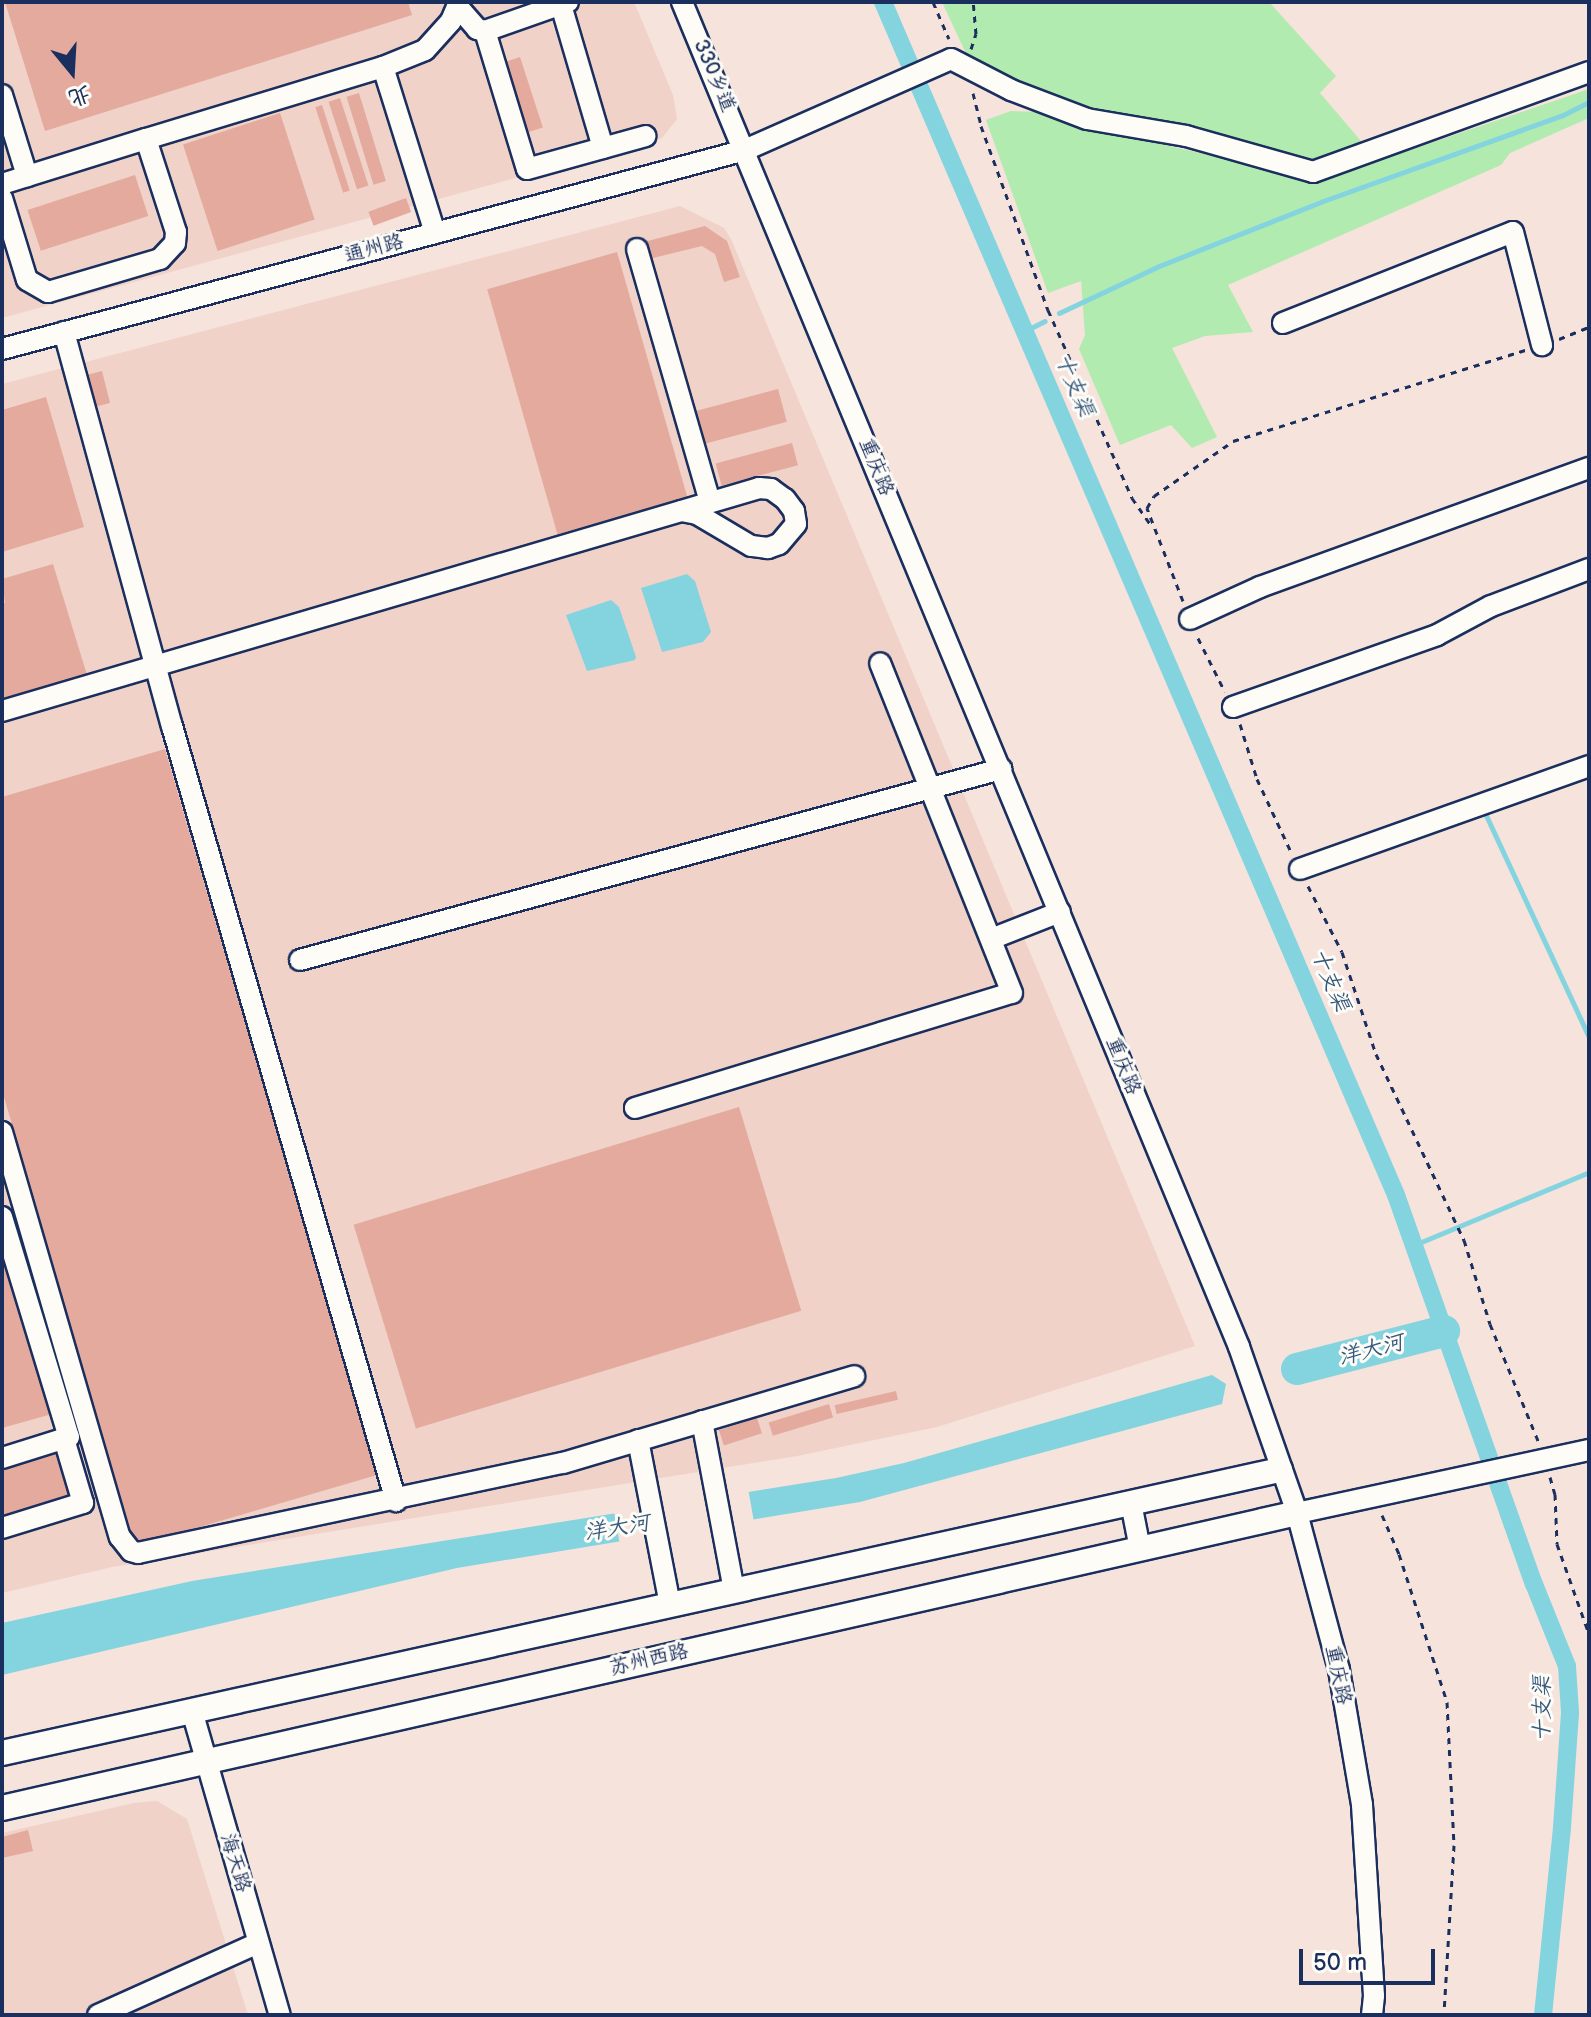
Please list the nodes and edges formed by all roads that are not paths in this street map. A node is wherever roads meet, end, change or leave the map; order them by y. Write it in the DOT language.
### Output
graph roads {
  1 [pos="682,2"];
  2 [pos="564,3"];
  3 [pos="459,5"];
  4 [pos="485,31"];
  5 [pos="383,67"];
  6 [pos="1589,72"];
  7 [pos="2,95"];
  8 [pos="646,136"];
  9 [pos="146,139"];
  10 [pos="603,148"];
  11 [pos="745,150"];
  12 [pos="27,176"];
  13 [pos="2,184"];
  14 [pos="2,198"];
  15 [pos="435,233"];
  16 [pos="637,249"];
  17 [pos="1283,323"];
  18 [pos="64,332"];
  19 [pos="1542,345"];
  20 [pos="2,349"];
  21 [pos="1589,468"];
  22 [pos="710,502"];
  23 [pos="681,511"];
  24 [pos="1589,569"];
  25 [pos="1190,619"];
  26 [pos="880,663"];
  27 [pos="156,666"];
  28 [pos="1233,707"];
  29 [pos="2,711"];
  30 [pos="1589,766"];
  31 [pos="1001,769"];
  32 [pos="930,788"];
  33 [pos="1300,869"];
  34 [pos="1060,912"];
  35 [pos="991,939"];
  36 [pos="300,960"];
  37 [pos="635,1108"];
  38 [pos="2,1132"];
  39 [pos="2,1217"];
  40 [pos="854,1376"];
  41 [pos="702,1421"];
  42 [pos="64,1439"];
  43 [pos="640,1448"];
  44 [pos="1589,1450"];
  45 [pos="2,1458"];
  46 [pos="1280,1470"];
  47 [pos="396,1501"];
  48 [pos="1131,1503"];
  49 [pos="1297,1513"];
  50 [pos="2,1528"];
  51 [pos="1140,1549"];
  52 [pos="732,1585"];
  53 [pos="668,1597"];
  54 [pos="192,1711"];
  55 [pos="2,1753"];
  56 [pos="204,1762"];
  57 [pos="2,1808"];
  58 [pos="258,1943"];
  59 [pos="98,2015"];
  60 [pos="280,2015"];
  61 [pos="1372,2015"];
  1 -- 11 [label="street, 330乡道"];
  2 -- 4 [label="street"];
  2 -- 10 [label="street"];
  3 -- 4 [label="street"];
  3 -- 5 [label="street"];
  4 -- 10 [label="street"];
  5 -- 9 [label="street"];
  5 -- 15 [label="street"];
  6 -- 11 [label="street, 通州路"];
  7 -- 12 [label="street"];
  8 -- 10 [label="street"];
  9 -- 12 [label="street"];
  9 -- 14 [label="street"];
  11 -- 15 [label="street, 通州路"];
  11 -- 31 [label="street, 重庆路"];
  12 -- 13 [label="street"];
  15 -- 18 [label="street, 通州路"];
  16 -- 22 [label="street"];
  17 -- 19 [label="street"];
  18 -- 20 [label="street, 通州路"];
  18 -- 27 [label="street"];
  21 -- 25 [label="street"];
  22 -- 23 [label="street"];
  22 -- 23 [label="street"];
  23 -- 27 [label="street"];
  24 -- 28 [label="street"];
  26 -- 32 [label="street"];
  27 -- 29 [label="street"];
  27 -- 47 [label="street"];
  30 -- 33 [label="street"];
  31 -- 32 [label="street"];
  31 -- 34 [label="street, 重庆路"];
  32 -- 35 [label="street"];
  32 -- 36 [label="street"];
  34 -- 35 [label="street"];
  34 -- 46 [label="street, 重庆路"];
  35 -- 37 [label="street"];
  38 -- 47 [label="street"];
  39 -- 42 [label="street"];
  40 -- 41 [label="street"];
  41 -- 43 [label="street"];
  41 -- 52 [label="street"];
  42 -- 45 [label="street"];
  42 -- 50 [label="street"];
  43 -- 47 [label="street"];
  43 -- 53 [label="street"];
  44 -- 49 [label="street"];
  46 -- 48 [label="main road"];
  46 -- 49 [label="street, 重庆路"];
  48 -- 51 [label="street"];
  48 -- 52 [label="main road"];
  49 -- 51 [label="main road, 苏州西路"];
  49 -- 61 [label="street, 重庆路"];
  51 -- 56 [label="main road, 苏州西路"];
  52 -- 53 [label="main road"];
  53 -- 54 [label="main road"];
  54 -- 55 [label="main road"];
  54 -- 56 [label="street, 海天路"];
  56 -- 57 [label="main road, 苏州西路"];
  56 -- 58 [label="street, 海天路"];
  58 -- 59 [label="street"];
  58 -- 60 [label="street, 海天路"];
}
